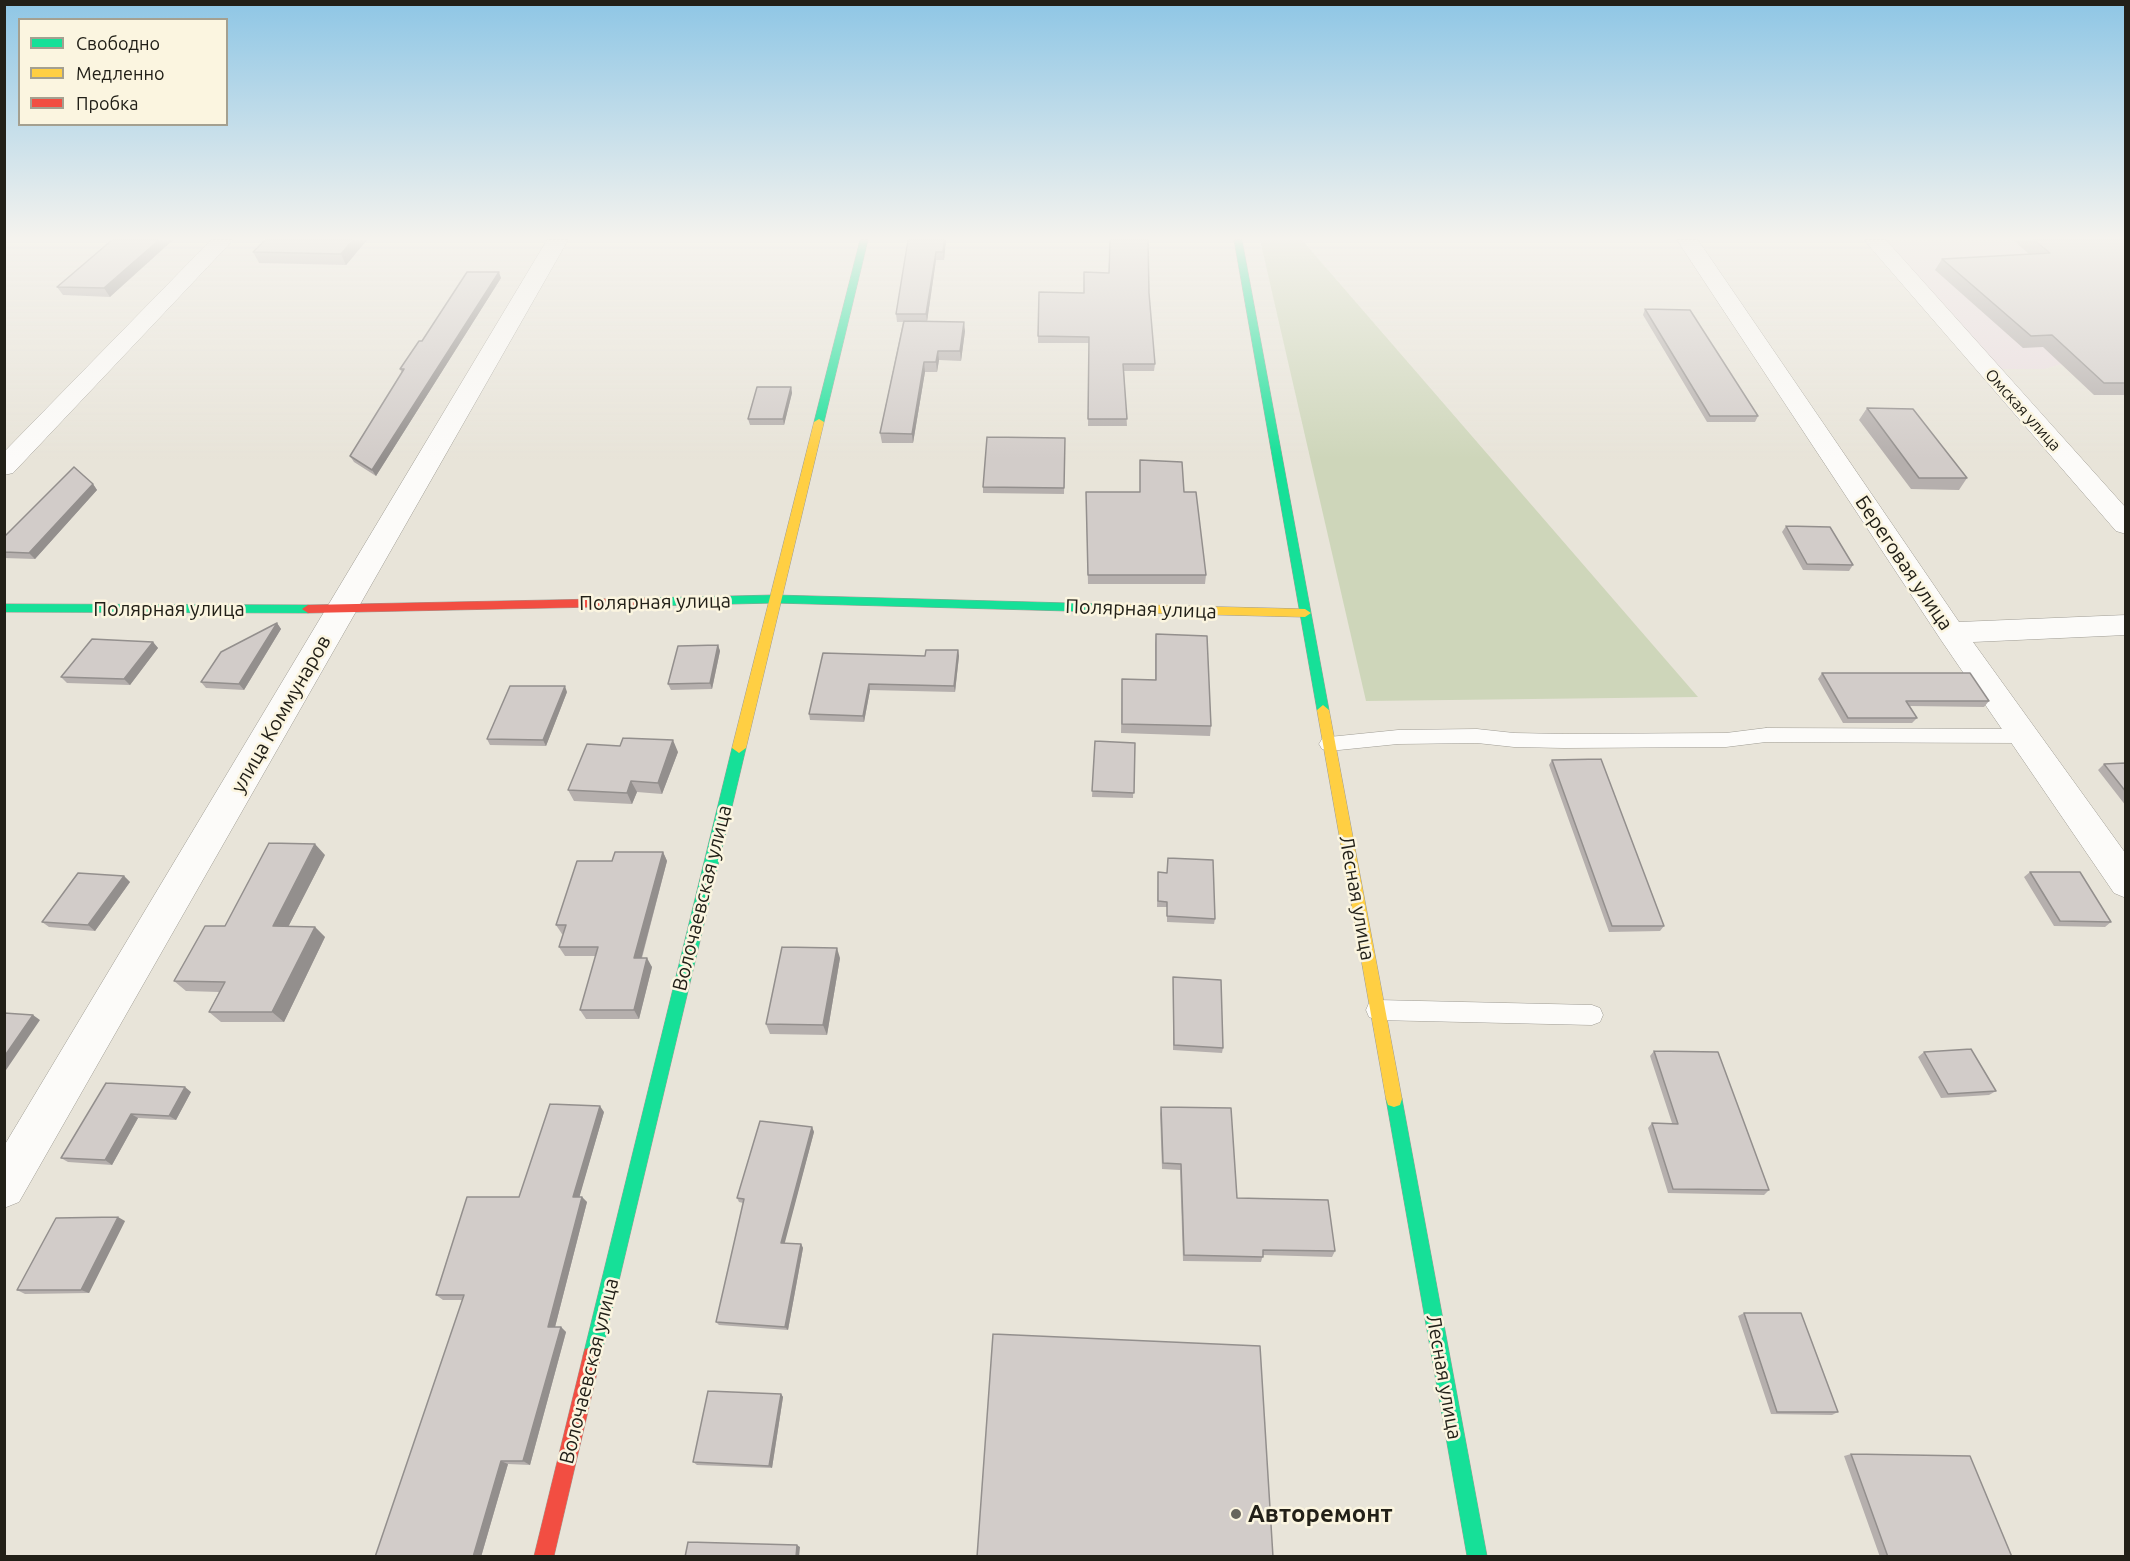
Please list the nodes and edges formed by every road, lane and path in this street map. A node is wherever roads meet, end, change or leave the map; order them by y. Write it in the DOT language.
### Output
graph roads {
  1 [pos="152,313"];
  2 [pos="515,313"];
  3 [pos="846,313"];
  4 [pos="1251,313"];
  5 [pos="1736,313"];
  6 [pos="1938,313"];
  7 [pos="4,466"];
  8 [pos="2126,525"];
  9 [pos="775,599"];
  10 [pos="4,608"];
  11 [pos="341,609"];
  12 [pos="1305,613"];
  13 [pos="2126,625"];
  14 [pos="1951,633"];
  15 [pos="2022,736"];
  16 [pos="1329,744"];
  17 [pos="2126,883"];
  18 [pos="1377,1010"];
  19 [pos="1592,1015"];
  20 [pos="4,1187"];
  21 [pos="544,1557"];
  22 [pos="1477,1557"];
  1 -- 7 [label="street"];
  2 -- 11 [label="street, улица Коммунаров"];
  3 -- 9 [label="street, Волочаевская улица"];
  4 -- 12 [label="street, Лесная улица"];
  5 -- 14 [label="street, Береговая улица"];
  6 -- 8 [label="street, Омская улица"];
  9 -- 11 [label="street, Полярная улица"];
  9 -- 12 [label="street, Полярная улица"];
  9 -- 21 [label="street, Волочаевская улица"];
  10 -- 11 [label="street, Полярная улица"];
  11 -- 20 [label="street, улица Коммунаров"];
  12 -- 16 [label="street, Лесная улица"];
  13 -- 14 [label="street"];
  14 -- 15 [label="street, Береговая улица"];
  15 -- 16 [label="lane"];
  15 -- 17 [label="street, Береговая улица"];
  16 -- 18 [label="street, Лесная улица"];
  18 -- 19 [label="lane"];
  18 -- 22 [label="street, Лесная улица"];
}
